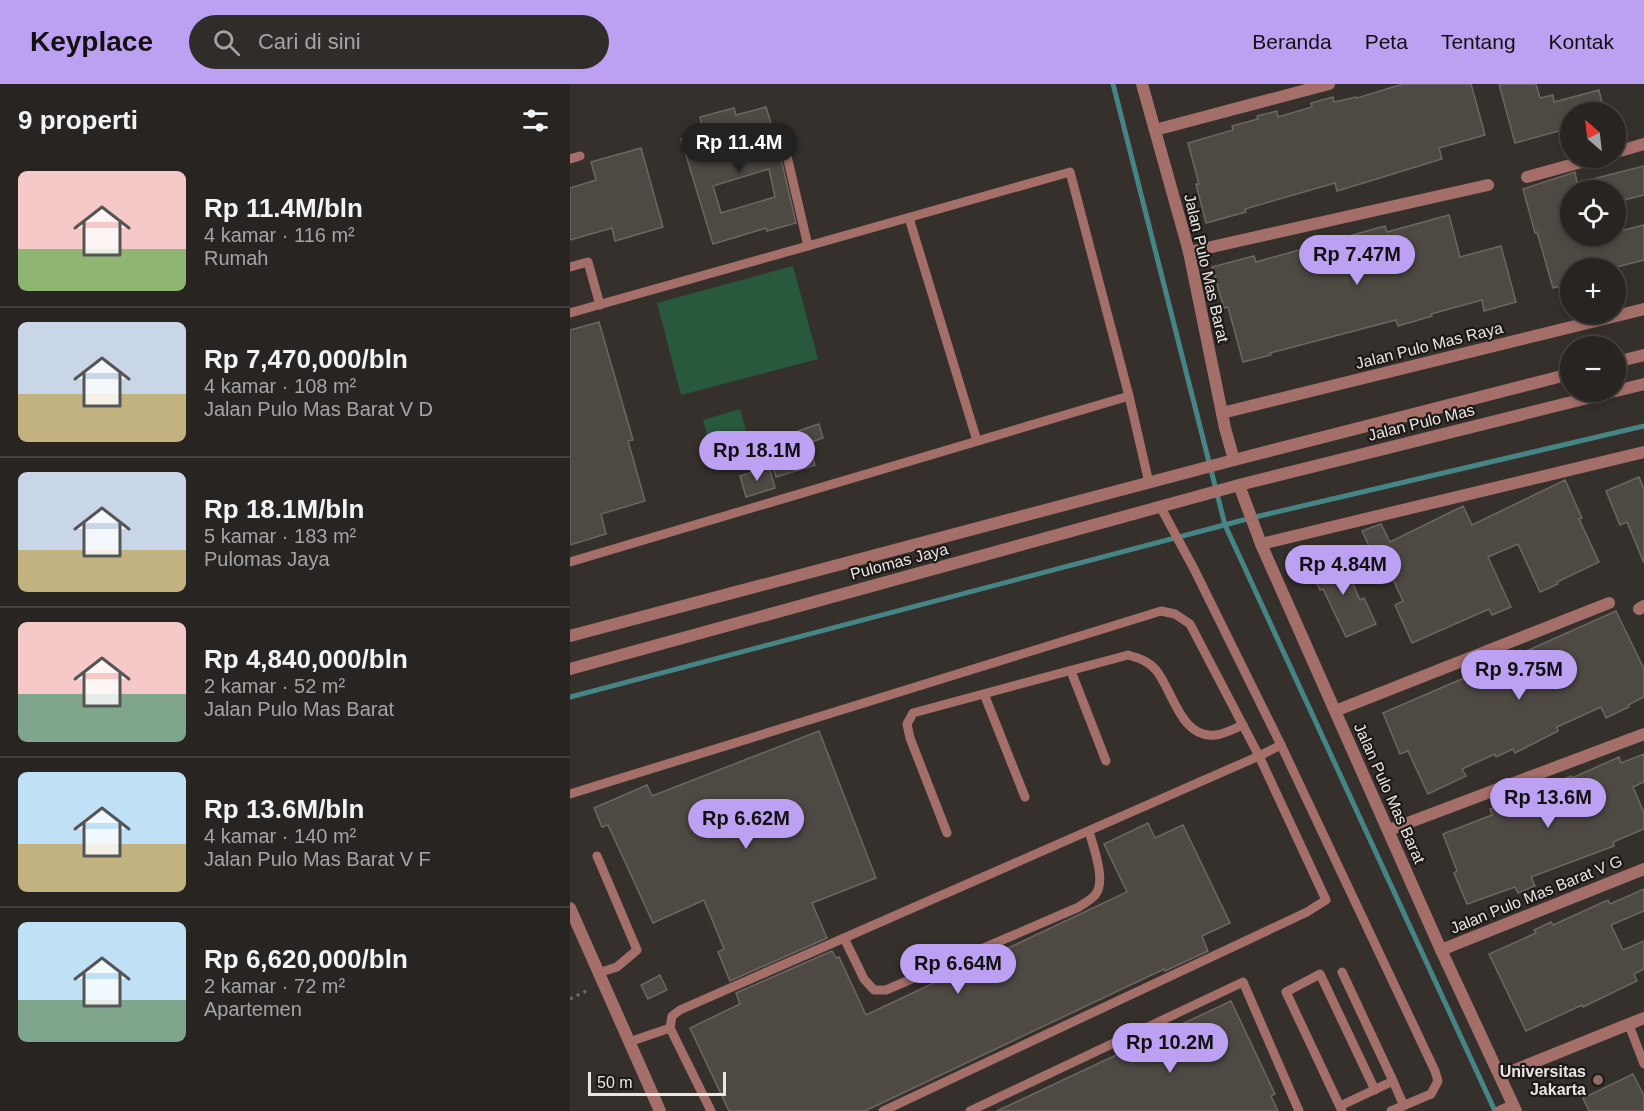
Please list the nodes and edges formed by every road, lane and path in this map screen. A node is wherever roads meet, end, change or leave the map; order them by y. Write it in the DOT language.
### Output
graph roads {
  1 [pos="1142,84"];
  2 [pos="1329,84"];
  3 [pos="781,130"];
  4 [pos="1155,130"];
  5 [pos="1644,144"];
  6 [pos="1626,149"];
  7 [pos="580,156"];
  8 [pos="570,159"];
  9 [pos="1560,168"];
  10 [pos="1527,177"];
  11 [pos="1488,185"];
  12 [pos="909,218"];
  13 [pos="808,246"];
  14 [pos="1189,252"];
  15 [pos="570,267"];
  16 [pos="600,304"];
  17 [pos="1644,309"];
  18 [pos="570,313"];
  19 [pos="1644,355"];
  20 [pos="1626,360"];
  21 [pos="1560,376"];
  22 [pos="1644,384"];
  23 [pos="1626,388"];
  24 [pos="1129,396"];
  25 [pos="1571,402"];
  26 [pos="1222,413"];
  27 [pos="977,441"];
  28 [pos="1644,452"];
  29 [pos="1230,457"];
  30 [pos="1149,483"];
  31 [pos="1239,488"];
  32 [pos="1160,506"];
  33 [pos="1261,544"];
  34 [pos="570,562"];
  35 [pos="1609,603"];
  36 [pos="570,636"];
  37 [pos="570,669"];
  38 [pos="1071,670"];
  39 [pos="984,694"];
  40 [pos="1335,711"];
  41 [pos="1243,725"];
  42 [pos="1644,734"];
  43 [pos="1281,745"];
  44 [pos="1259,756"];
  45 [pos="1106,761"];
  46 [pos="570,794"];
  47 [pos="1025,797"];
  48 [pos="1389,830"];
  49 [pos="1089,831"];
  50 [pos="946,833"];
  51 [pos="597,856"];
  52 [pos="1644,869"];
  53 [pos="570,908"];
  54 [pos="844,938"];
  55 [pos="1441,950"];
  56 [pos="1342,972"];
  57 [pos="598,973"];
  58 [pos="587,990"];
  59 [pos="570,999"];
  60 [pos="1644,1018"];
  61 [pos="1629,1025"];
  62 [pos="670,1028"];
  63 [pos="629,1042"];
  64 [pos="1644,1064"];
  65 [pos="1500,1076"];
  66 [pos="1393,1081"];
  67 [pos="1375,1090"];
  68 [pos="906,1100"];
  69 [pos="1404,1106"];
  70 [pos="1341,1108"];
  71 [pos="1507,1109"];
  72 [pos="660,1111"];
  73 [pos="711,1111"];
  74 [pos="883,1111"];
  75 [pos="911,1111"];
  76 [pos="970,1111"];
  77 [pos="1299,1111"];
  78 [pos="1391,1111"];
  1 -- 4 [label="street, Jalan Pulo Mas Barat"];
  2 -- 4 [label="street"];
  3 -- 13 [label="lane"];
  4 -- 14 [label="street, Jalan Pulo Mas Barat"];
  5 -- 6 [label="street"];
  7 -- 8 [label="lane"];
  9 -- 10 [label="street"];
  11 -- 14 [label="street"];
  12 -- 13 [label="lane"];
  12 -- 24 [label="lane"];
  12 -- 27 [label="lane"];
  13 -- 16 [label="lane"];
  14 -- 26 [label="street, Jalan Pulo Mas Barat"];
  15 -- 16 [label="lane"];
  16 -- 18 [label="lane"];
  17 -- 26 [label="street, Jalan Pulo Mas Raya"];
  19 -- 20 [label="street"];
  21 -- 29 [label="street, Jalan Pulo Mas"];
  22 -- 23 [label="street, Jalan Pulo Mas"];
  24 -- 27 [label="lane"];
  24 -- 30 [label="lane"];
  25 -- 31 [label="street, Jalan Pulo Mas"];
  26 -- 29 [label="street, Jalan Pulo Mas Barat"];
  27 -- 34 [label="lane"];
  28 -- 33 [label="street"];
  29 -- 30 [label="street, Pulomas Jaya"];
  30 -- 36 [label="street, Pulomas Jaya"];
  31 -- 32 [label="street, Pulomas Jaya"];
  31 -- 33 [label="street, Jalan Pulo Mas Barat"];
  32 -- 37 [label="street, Pulomas Jaya"];
  32 -- 43 [label="lane"];
  33 -- 40 [label="street, Jalan Pulo Mas Barat"];
  35 -- 40 [label="street"];
  38 -- 39 [label="lane"];
  38 -- 41 [label="lane"];
  38 -- 45 [label="lane"];
  39 -- 47 [label="lane"];
  39 -- 50 [label="lane"];
  40 -- 48 [label="street, Jalan Pulo Mas Barat"];
  41 -- 44 [label="lane"];
  41 -- 46 [label="lane"];
  42 -- 48 [label="street"];
  43 -- 44 [label="lane"];
  43 -- 69 [label="lane"];
  44 -- 49 [label="lane"];
  44 -- 68 [label="lane"];
  48 -- 55 [label="street, Jalan Pulo Mas Barat"];
  49 -- 54 [label="lane"];
  49 -- 54 [label="lane"];
  51 -- 57 [label="lane"];
  52 -- 55 [label="street, Jalan Pulo Mas Barat V G"];
  53 -- 57 [label="street"];
  54 -- 62 [label="lane"];
  55 -- 65 [label="street, Jalan Pulo Mas Barat"];
  56 -- 66 [label="lane"];
  57 -- 63 [label="street"];
  58 -- 59 [label="path"];
  60 -- 61 [label="street"];
  61 -- 64 [label="lane"];
  61 -- 65 [label="street"];
  62 -- 63 [label="lane"];
  62 -- 73 [label="lane"];
  63 -- 72 [label="street"];
  65 -- 71 [label="street, Jalan Pulo Mas Barat"];
  66 -- 67 [label="lane"];
  66 -- 69 [label="lane"];
  67 -- 70 [label="lane"];
  67 -- 70 [label="lane"];
  68 -- 74 [label="lane"];
  68 -- 75 [label="lane"];
  69 -- 78 [label="lane"];
  76 -- 77 [label="lane"];
}
